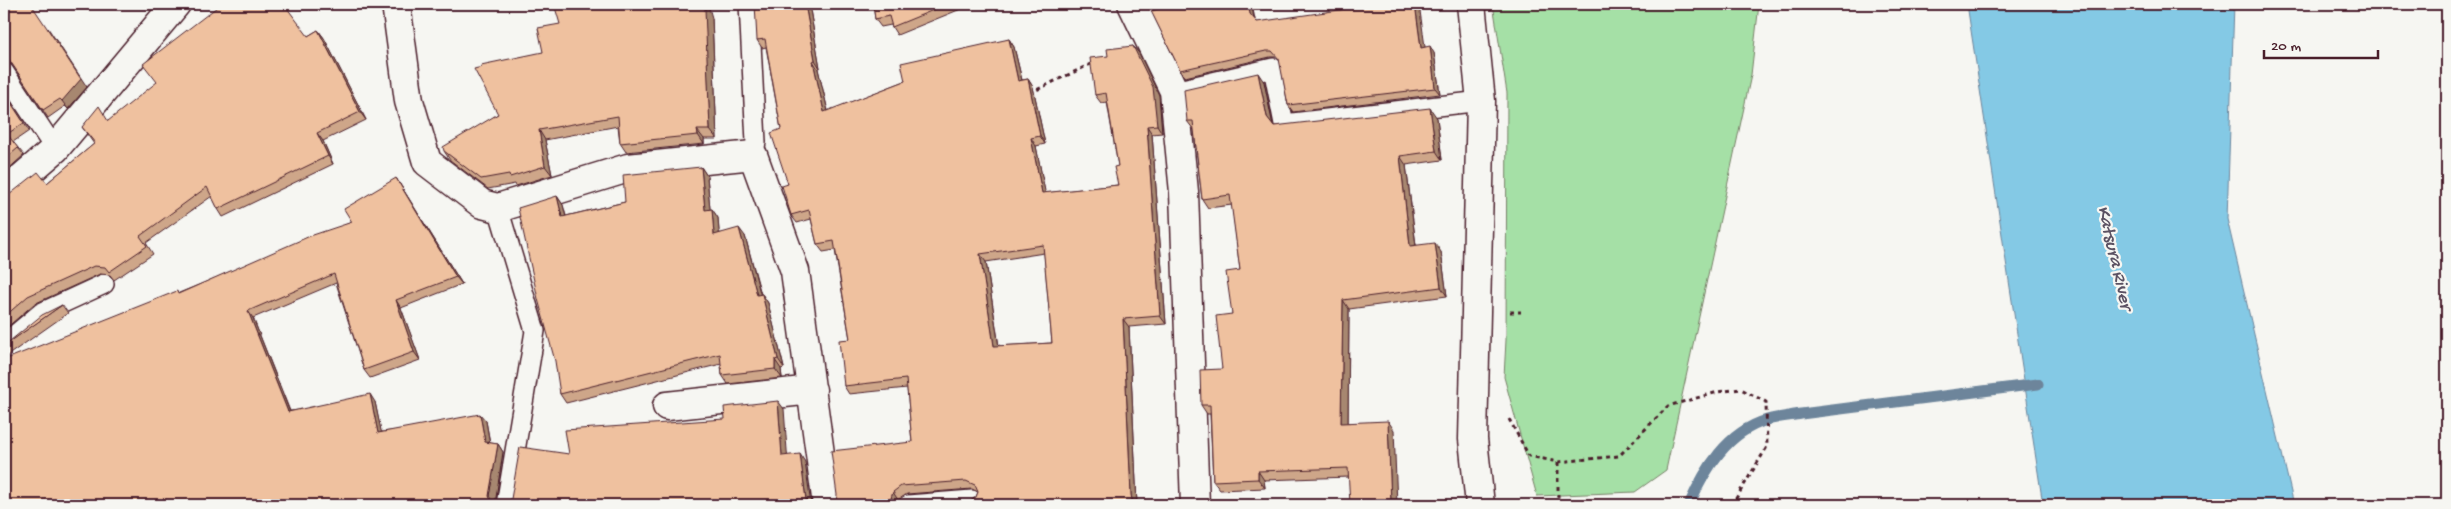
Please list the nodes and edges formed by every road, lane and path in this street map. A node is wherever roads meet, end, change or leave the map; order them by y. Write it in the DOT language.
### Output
graph roads {
  1 [pos="176,4"];
  2 [pos="396,4"];
  3 [pos="749,4"];
  4 [pos="1166,4"];
  5 [pos="1262,4"];
  6 [pos="1358,4"];
  7 [pos="1471,4"];
  8 [pos="1134,7"];
  9 [pos="1098,60"];
  10 [pos="4,72"];
  11 [pos="1174,91"];
  12 [pos="1022,97"];
  13 [pos="1481,101"];
  14 [pos="55,150"];
  15 [pos="753,154"];
  16 [pos="4,193"];
  17 [pos="498,208"];
  18 [pos="104,284"];
  19 [pos="4,344"];
  20 [pos="812,390"];
  21 [pos="667,406"];
  22 [pos="1505,412"];
  23 [pos="1558,462"];
  24 [pos="972,500"];
  25 [pos="506,505"];
  26 [pos="827,505"];
  27 [pos="908,505"];
  28 [pos="1195,505"];
  29 [pos="1480,505"];
  30 [pos="1558,505"];
  31 [pos="1732,505"];
  1 -- 14 [label="street"];
  2 -- 17 [label="street"];
  3 -- 15 [label="lane"];
  4 -- 8 [label="lane"];
  5 -- 6 [label="lane"];
  7 -- 13 [label="street"];
  8 -- 11 [label="street"];
  9 -- 12 [label="path"];
  10 -- 14 [label="lane"];
  11 -- 13 [label="lane"];
  11 -- 28 [label="street"];
  13 -- 29 [label="street"];
  14 -- 16 [label="street"];
  15 -- 17 [label="street"];
  15 -- 20 [label="street"];
  17 -- 25 [label="lane"];
  18 -- 19 [label="lane"];
  20 -- 21 [label="street"];
  20 -- 26 [label="street"];
  22 -- 23 [label="path"];
  23 -- 30 [label="path"];
  23 -- 31 [label="path"];
  24 -- 27 [label="lane"];
}
